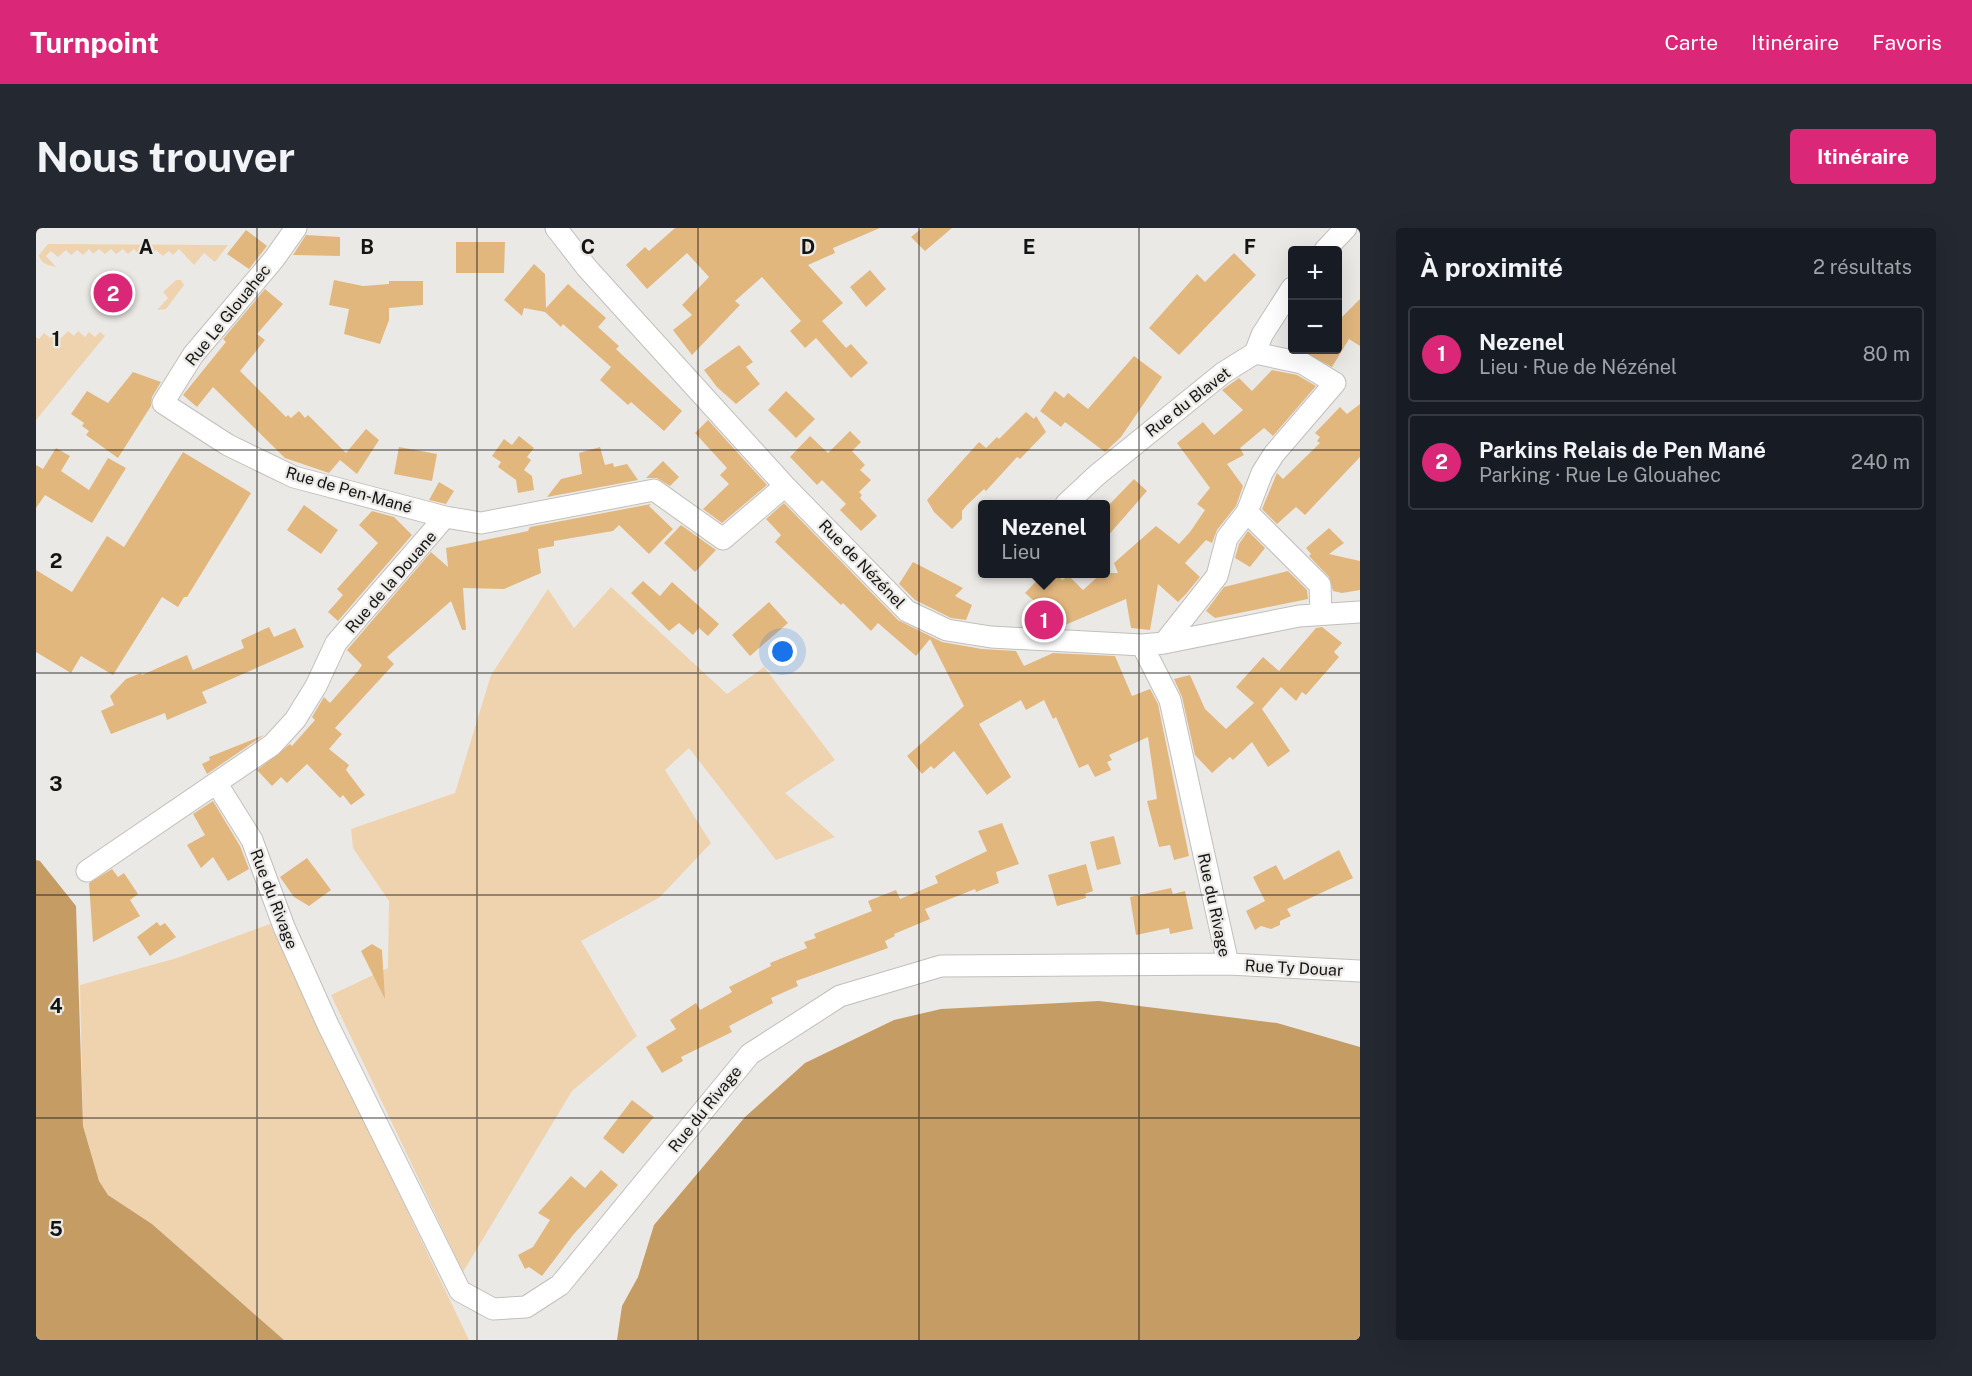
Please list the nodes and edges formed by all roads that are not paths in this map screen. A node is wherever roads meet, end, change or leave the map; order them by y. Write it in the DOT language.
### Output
graph roads {
  1 [pos="296,228"];
  2 [pos="556,228"];
  3 [pos="1346,228"];
  4 [pos="1329,246"];
  5 [pos="1288,296"];
  6 [pos="1255,353"];
  7 [pos="163,403"];
  8 [pos="785,486"];
  9 [pos="1070,500"];
  10 [pos="1247,512"];
  11 [pos="445,517"];
  12 [pos="1321,612"];
  13 [pos="1360,612"];
  14 [pos="1164,643"];
  15 [pos="1143,645"];
  16 [pos="217,784"];
  17 [pos="87,871"];
  18 [pos="1228,964"];
  19 [pos="1360,971"];
  1 -- 7 [label="street, Rue Le Glouahec"];
  2 -- 8 [label="street, Rue de Nézénel"];
  3 -- 4 [label="street"];
  5 -- 6 [label="street"];
  6 -- 9 [label="street, Rue du Blavet"];
  6 -- 10 [label="street"];
  7 -- 11 [label="street, Rue de Pen-Mané"];
  8 -- 11 [label="street, Rue de la Douane"];
  8 -- 15 [label="street, Rue de Nézénel"];
  10 -- 12 [label="street"];
  10 -- 14 [label="street"];
  11 -- 16 [label="street, Rue de la Douane"];
  12 -- 13 [label="street, Rue de Nézénel"];
  12 -- 14 [label="street, Rue de Nézénel"];
  14 -- 15 [label="street, Rue de Nézénel"];
  15 -- 18 [label="street, Rue du Rivage"];
  16 -- 17 [label="street, Rue de la Douane"];
  16 -- 18 [label="street, Rue du Rivage"];
  18 -- 19 [label="street, Rue Ty Douar"];
}
